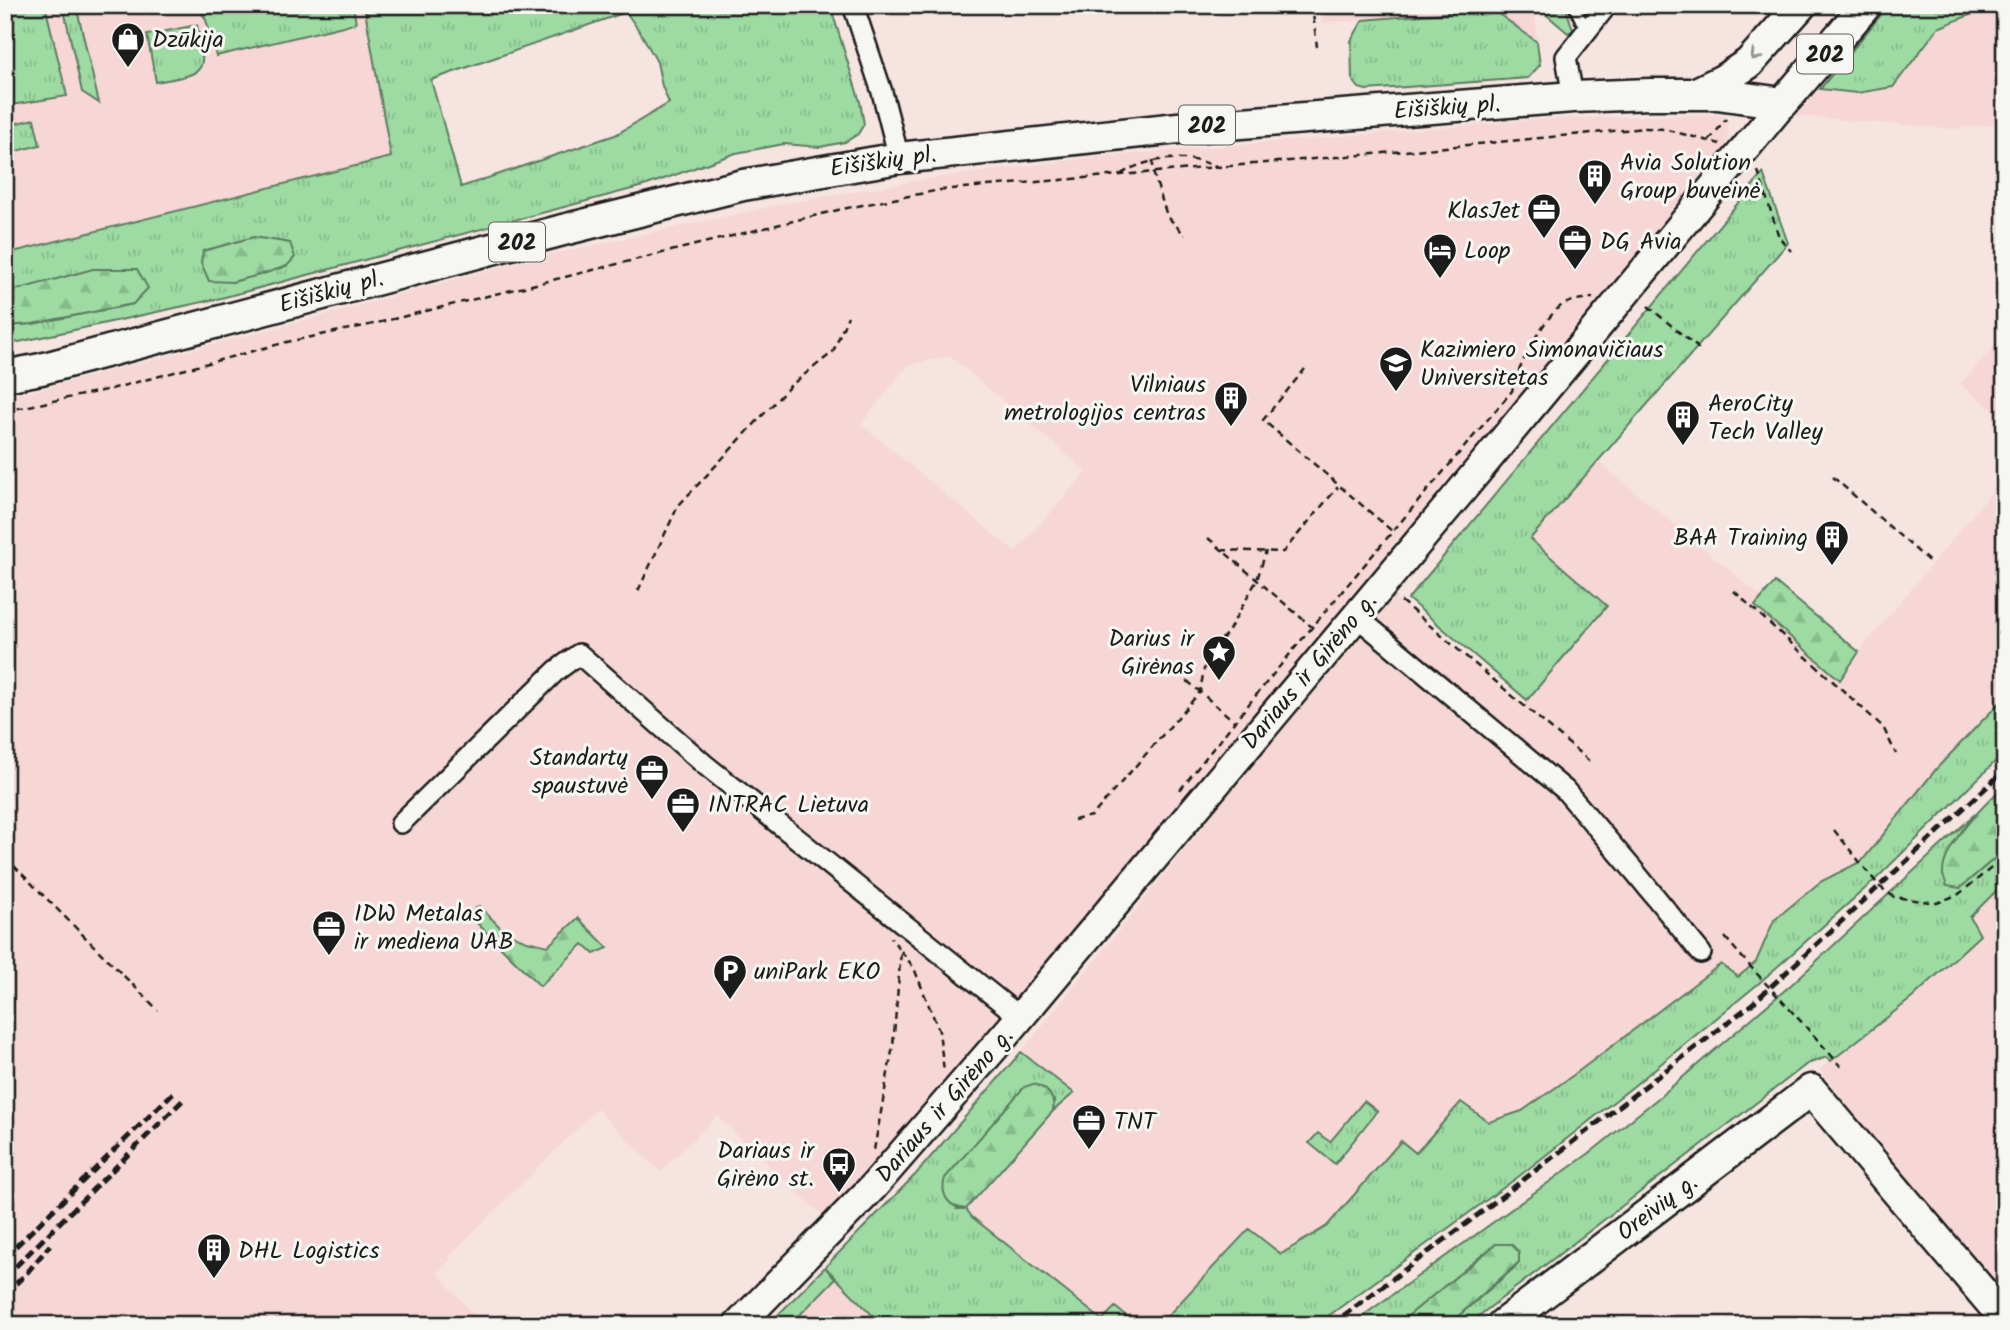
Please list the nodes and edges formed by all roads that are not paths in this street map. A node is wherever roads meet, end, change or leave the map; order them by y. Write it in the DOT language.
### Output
graph roads {
  1 [pos="853,5"];
  2 [pos="1573,5"];
  3 [pos="1607,5"];
  4 [pos="1801,5"];
  5 [pos="1866,5"];
  6 [pos="1588,27"];
  7 [pos="1694,94"];
  8 [pos="1573,97"];
  9 [pos="1783,103"];
  10 [pos="899,158"];
  11 [pos="5,376"];
  12 [pos="1356,616"];
  13 [pos="401,823"];
  14 [pos="1701,953"];
  15 [pos="1020,1017"];
  16 [pos="2005,1319"];
  17 [pos="738,1325"];
  18 [pos="1502,1325"];
  1 -- 10 [label="street"];
  2 -- 6 [label="lane"];
  3 -- 6 [label="street"];
  4 -- 7 [label="main road, one-way"];
  5 -- 9 [label="main road, Dariaus ir Girėno g. / 202"];
  6 -- 8 [label="street"];
  7 -- 8 [label="main road, Eišiškių pl. / 202"];
  7 -- 9 [label="main road, Eišiškių pl. / 202"];
  8 -- 10 [label="main road, Eišiškių pl. / 202"];
  9 -- 12 [label="main road, Dariaus ir Girėno g."];
  10 -- 11 [label="main road, Eišiškių pl. / 202"];
  12 -- 14 [label="street"];
  12 -- 15 [label="main road, Dariaus ir Girėno g."];
  13 -- 15 [label="street"];
  15 -- 17 [label="main road, Dariaus ir Girėno g."];
  16 -- 18 [label="main road, Oreivių g."];
}
